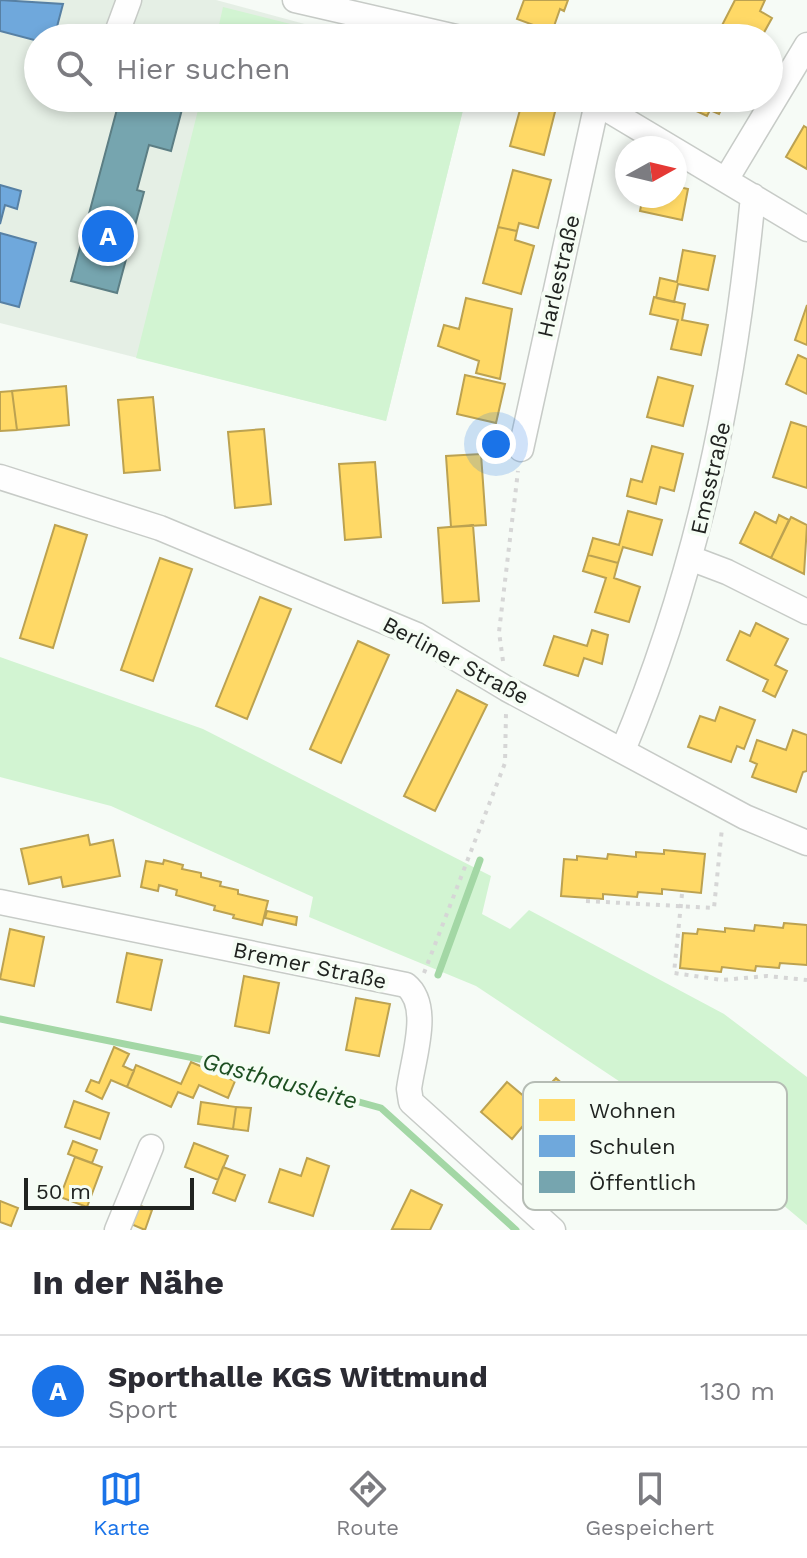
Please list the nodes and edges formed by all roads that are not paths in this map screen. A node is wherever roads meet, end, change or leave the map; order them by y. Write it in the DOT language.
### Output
graph roads {
  1 [pos="129,0"];
  2 [pos="295,0"];
  3 [pos="120,24"];
  4 [pos="399,24"];
  5 [pos="807,45"];
  6 [pos="783,85"];
  7 [pos="590,112"];
  8 [pos="611,112"];
  9 [pos="767,112"];
  10 [pos="727,178"];
  11 [pos="753,196"];
  12 [pos="807,229"];
  13 [pos="521,449"];
  14 [pos="0,477"];
  15 [pos="690,558"];
  16 [pos="807,612"];
  17 [pos="623,750"];
  18 [pos="807,843"];
  19 [pos="0,902"];
  20 [pos="151,1147"];
  21 [pos="523,1203"];
  22 [pos="531,1210"];
  23 [pos="117,1230"];
  24 [pos="553,1230"];
  1 -- 3 [label="street"];
  2 -- 4 [label="street"];
  5 -- 6 [label="street"];
  7 -- 13 [label="street, Harlestraße"];
  8 -- 10 [label="street"];
  9 -- 10 [label="street"];
  10 -- 11 [label="street"];
  11 -- 12 [label="street"];
  11 -- 15 [label="street, Emsstraße"];
  14 -- 17 [label="street, Berliner Straße"];
  15 -- 16 [label="street"];
  15 -- 17 [label="street, Emsstraße"];
  17 -- 18 [label="street, Berliner Straße"];
  19 -- 21 [label="street, Bremer Straße"];
  20 -- 23 [label="street"];
  22 -- 24 [label="street, Bremer Straße"];
}
